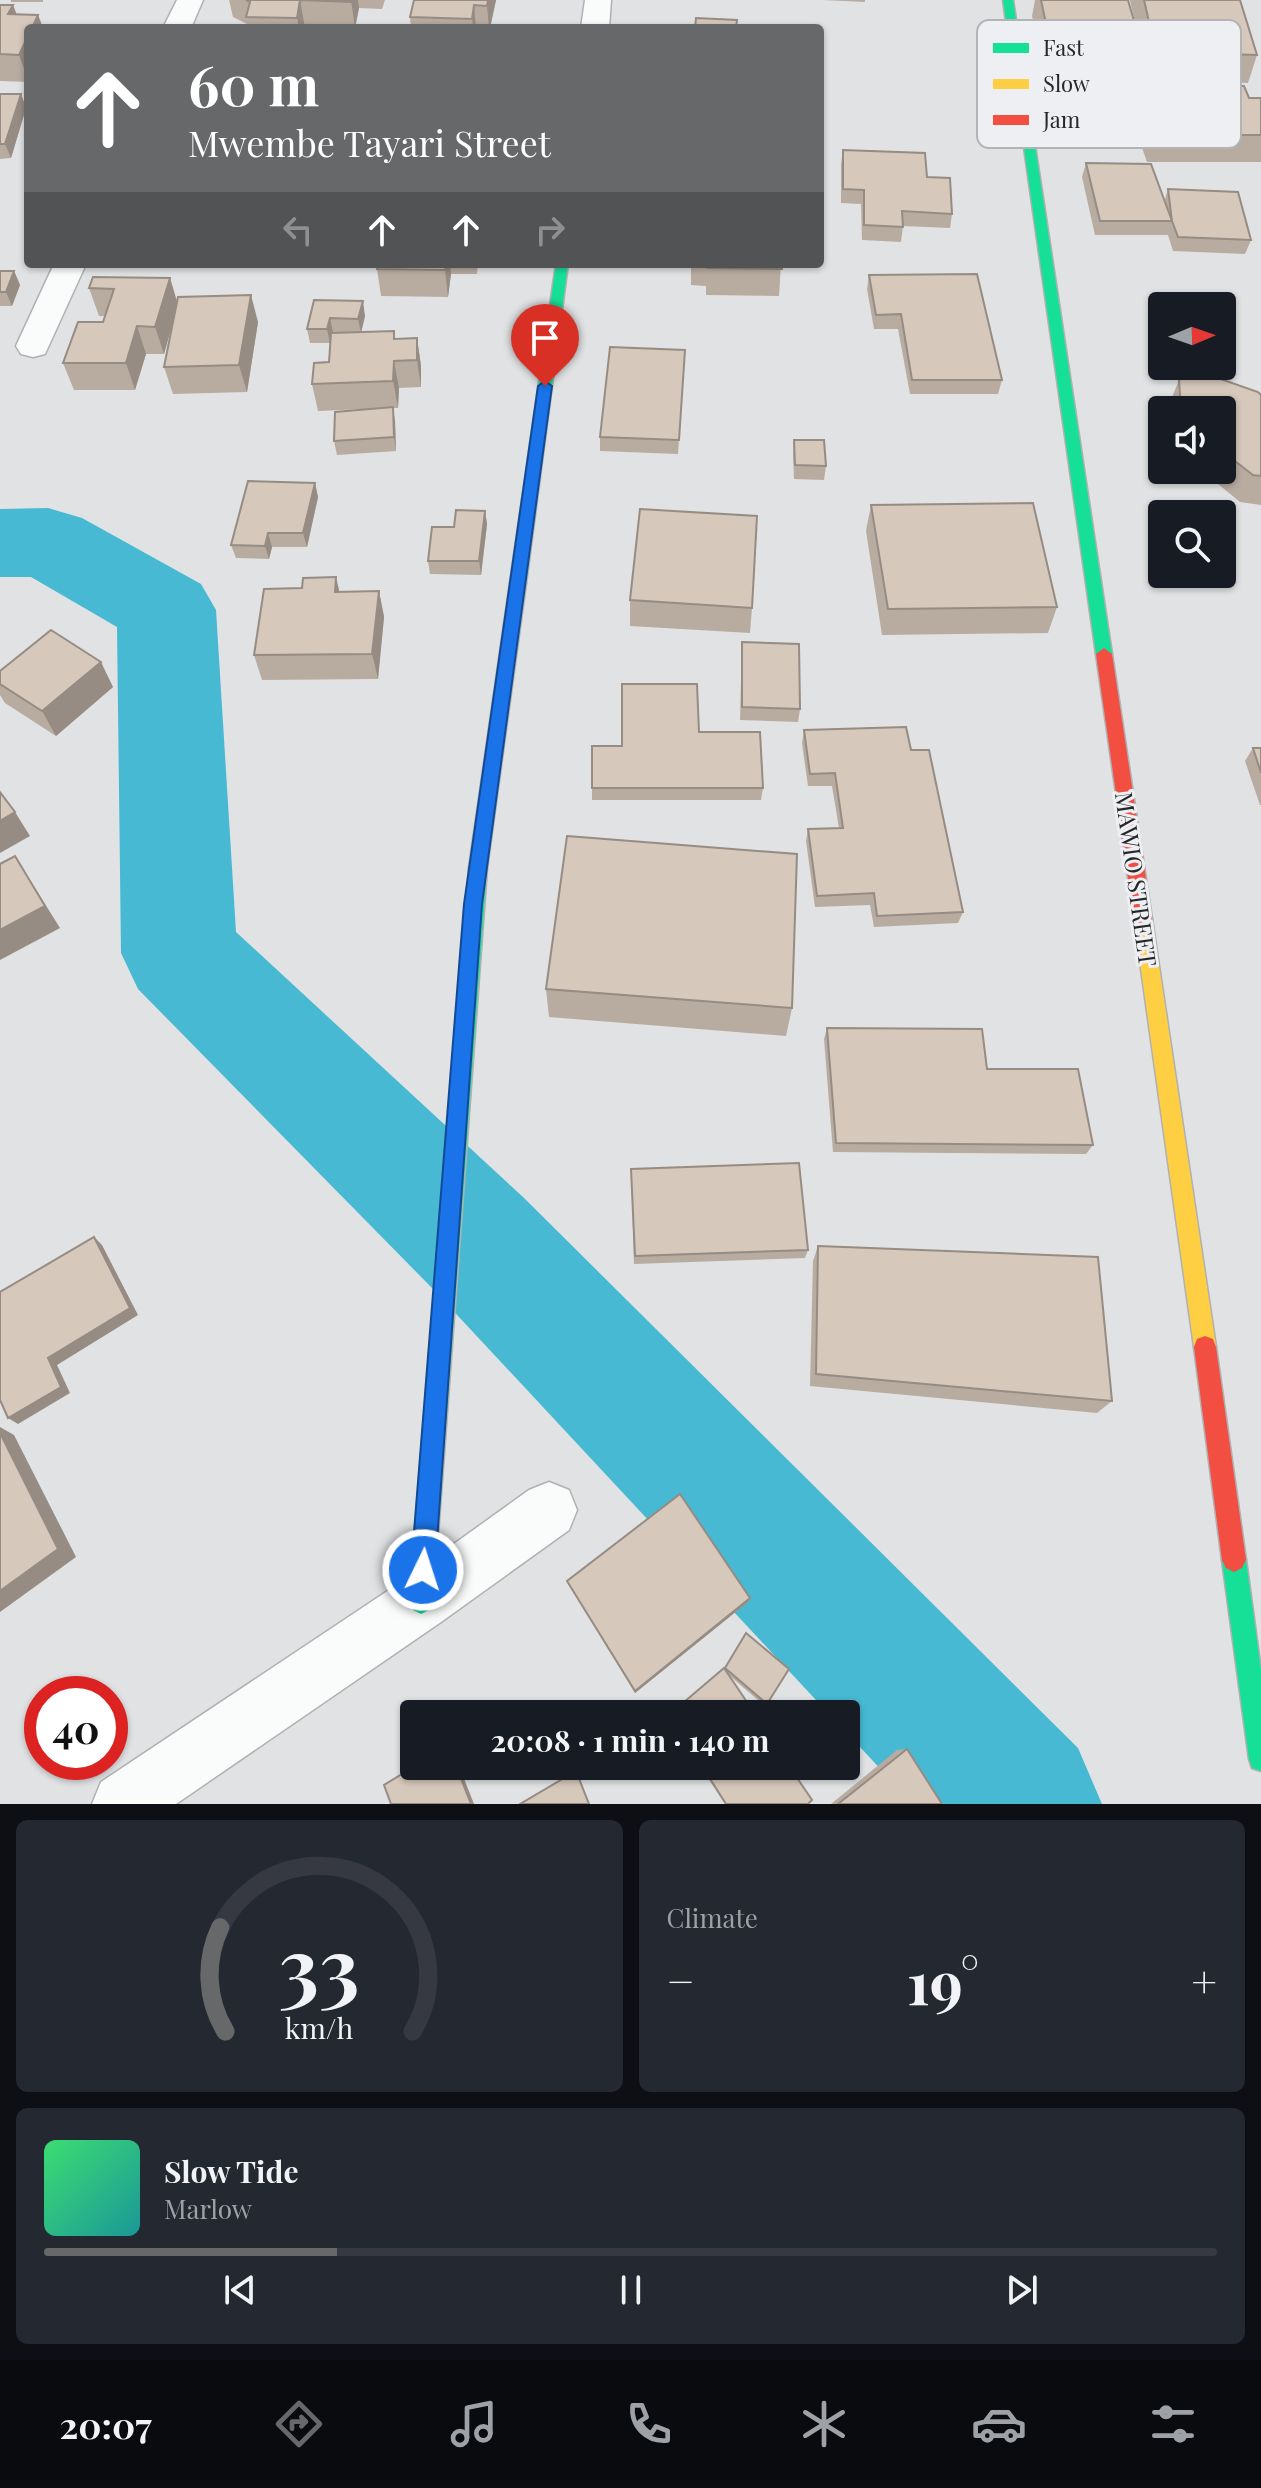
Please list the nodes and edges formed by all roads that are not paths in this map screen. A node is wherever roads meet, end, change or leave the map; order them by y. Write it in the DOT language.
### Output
graph roads {
  1 [pos="190,0"];
  2 [pos="598,0"];
  3 [pos="1008,0"];
  4 [pos="1011,20"];
  5 [pos="179,24"];
  6 [pos="595,24"];
  7 [pos="1030,148"];
  8 [pos="68,268"];
  9 [pos="561,268"];
  10 [pos="33,346"];
  11 [pos="549,1510"];
  12 [pos="421,1602"];
  13 [pos="1261,1759"];
  14 [pos="123,1804"];
  1 -- 5 [label="street"];
  2 -- 6 [label="street"];
  3 -- 4 [label="street, MAWIO STREET"];
  7 -- 13 [label="street, MAWIO STREET"];
  8 -- 10 [label="street"];
  9 -- 12 [label="street"];
  11 -- 12 [label="street"];
  12 -- 14 [label="street"];
}
